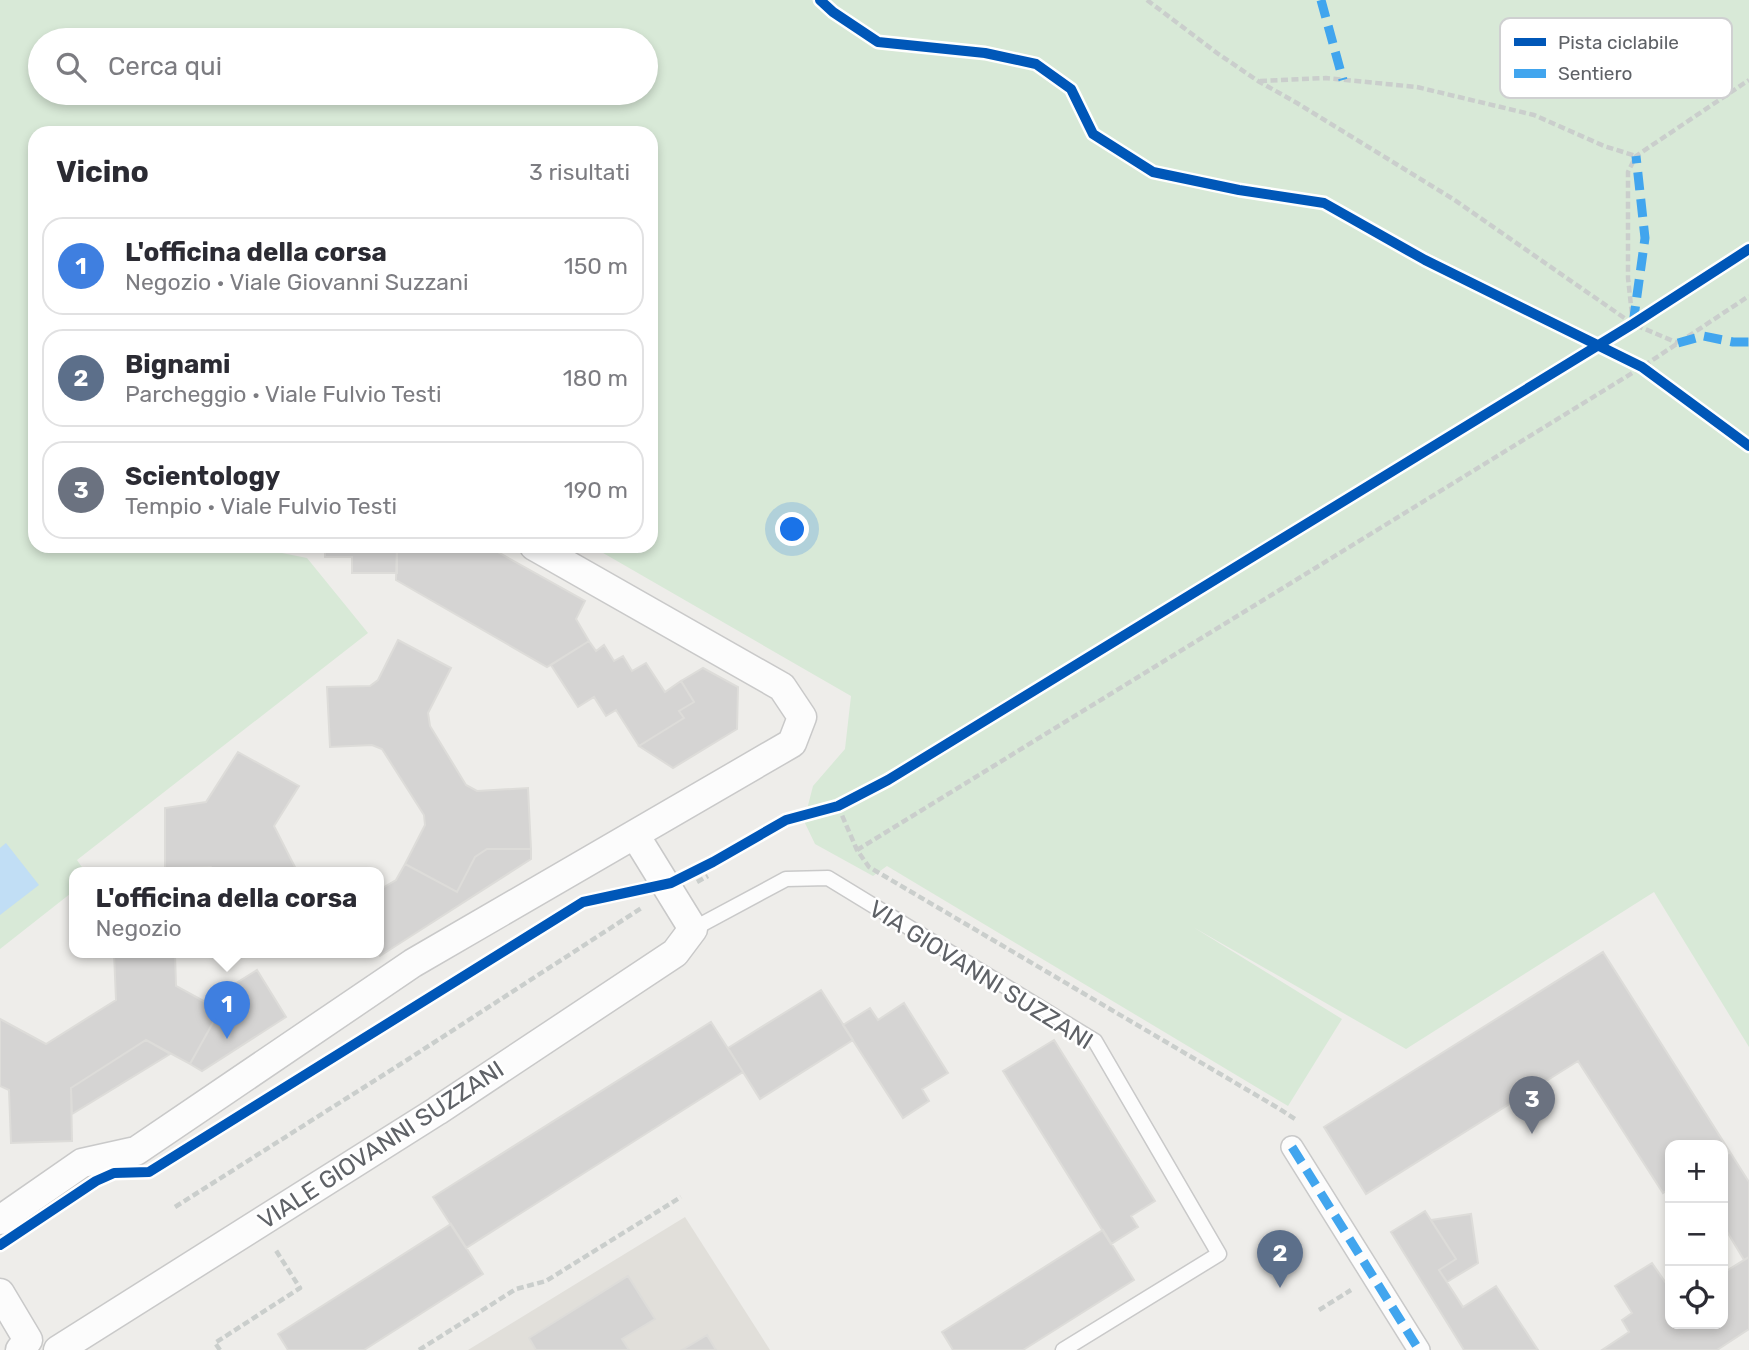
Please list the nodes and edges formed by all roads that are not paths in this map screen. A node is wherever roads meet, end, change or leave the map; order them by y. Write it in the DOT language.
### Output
graph roads {
  1 [pos="546,553"];
  2 [pos="635,835"];
  3 [pos="828,878"];
  4 [pos="694,929"];
  5 [pos="1292,1147"];
  6 [pos="0,1220"];
  7 [pos="0,1293"];
  8 [pos="20,1350"];
  9 [pos="58,1350"];
  10 [pos="1063,1350"];
  11 [pos="1419,1350"];
  1 -- 2 [label="street"];
  2 -- 4 [label="street"];
  2 -- 6 [label="street"];
  3 -- 4 [label="lane, VIALE GIOVANNI SUZZANI"];
  3 -- 10 [label="lane, VIA GIOVANNI SUZZANI"];
  4 -- 9 [label="street, VIALE GIOVANNI SUZZANI"];
  5 -- 11 [label="street"];
  7 -- 8 [label="street"];
}
